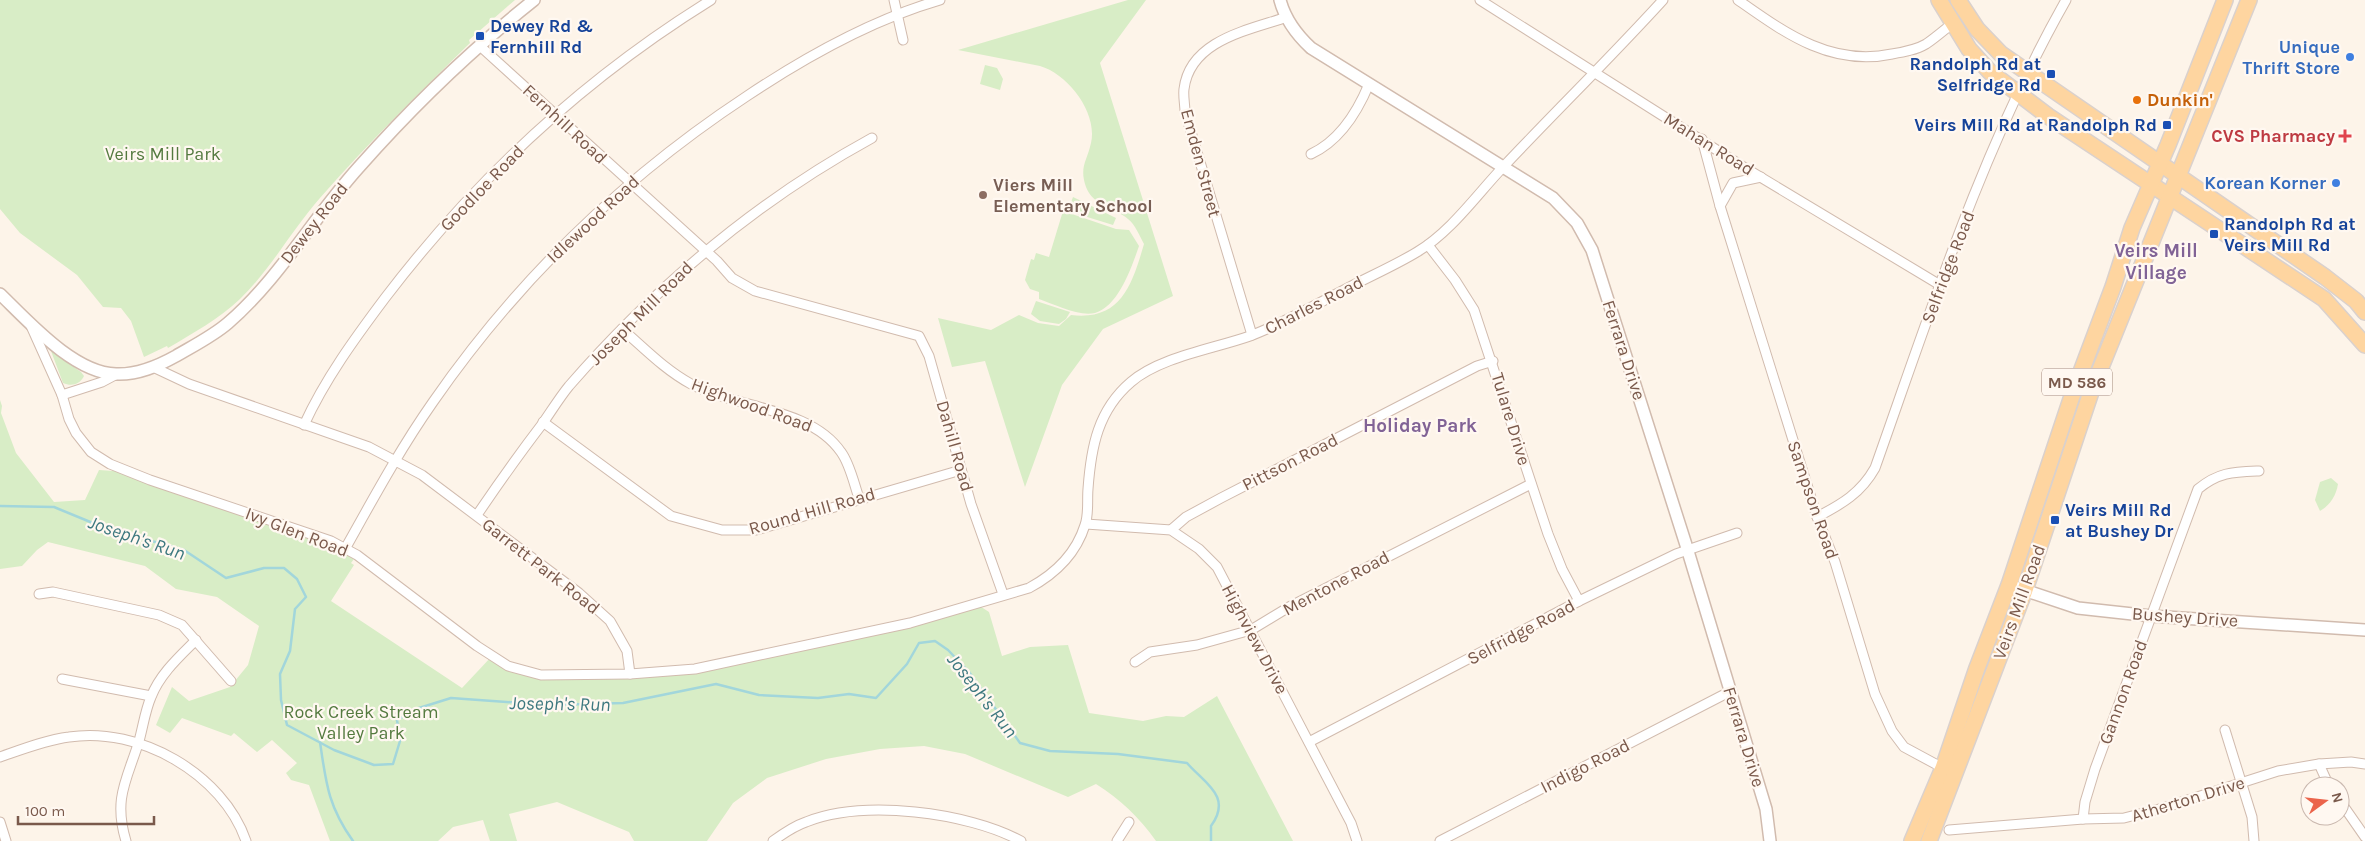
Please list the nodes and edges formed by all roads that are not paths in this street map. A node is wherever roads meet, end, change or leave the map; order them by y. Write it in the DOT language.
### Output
graph roads {
  1 [pos="534,0"];
  2 [pos="712,0"];
  3 [pos="894,0"];
  4 [pos="940,0"];
  5 [pos="1280,0"];
  6 [pos="1664,0"];
  7 [pos="1738,0"];
  8 [pos="1939,0"];
  9 [pos="1958,0"];
  10 [pos="2066,0"];
  11 [pos="2225,0"];
  12 [pos="2249,0"];
  13 [pos="1483,1"];
  14 [pos="896,15"];
  15 [pos="1287,17"];
  16 [pos="1953,23"];
  17 [pos="903,40"];
  18 [pos="481,47"];
  19 [pos="1594,72"];
  20 [pos="2027,73"];
  21 [pos="1369,84"];
  22 [pos="2016,93"];
  23 [pos="555,114"];
  24 [pos="872,138"];
  25 [pos="1702,139"];
  26 [pos="1310,154"];
  27 [pos="2160,162"];
  28 [pos="1502,167"];
  29 [pos="2178,174"];
  30 [pos="1761,177"];
  31 [pos="629,183"];
  32 [pos="2151,183"];
  33 [pos="2169,196"];
  34 [pos="1720,206"];
  35 [pos="1428,245"];
  36 [pos="704,250"];
  37 [pos="1940,285"];
  38 [pos="0,294"];
  39 [pos="2365,312"];
  40 [pos="29,322"];
  41 [pos="880,325"];
  42 [pos="622,329"];
  43 [pos="1252,336"];
  44 [pos="2365,345"];
  45 [pos="1493,361"];
  46 [pos="155,368"];
  47 [pos="118,374"];
  48 [pos="62,395"];
  49 [pos="543,422"];
  50 [pos="304,425"];
  51 [pos="396,459"];
  52 [pos="961,470"];
  53 [pos="2259,471"];
  54 [pos="1531,484"];
  55 [pos="859,498"];
  56 [pos="477,515"];
  57 [pos="1817,517"];
  58 [pos="1086,524"];
  59 [pos="1171,530"];
  60 [pos="1737,533"];
  61 [pos="1687,548"];
  62 [pos="345,549"];
  63 [pos="2009,585"];
  64 [pos="2025,590"];
  65 [pos="39,594"];
  66 [pos="1003,594"];
  67 [pos="1579,601"];
  68 [pos="2151,616"];
  69 [pos="1251,630"];
  70 [pos="2365,630"];
  71 [pos="196,640"];
  72 [pos="1135,662"];
  73 [pos="630,674"];
  74 [pos="62,679"];
  75 [pos="231,681"];
  76 [pos="1730,691"];
  77 [pos="151,696"];
  78 [pos="2225,730"];
  79 [pos="138,741"];
  80 [pos="1310,742"];
  81 [pos="0,757"];
  82 [pos="2319,764"];
  83 [pos="2365,764"];
  84 [pos="1943,768"];
  85 [pos="2324,776"];
  86 [pos="2241,783"];
  87 [pos="2350,815"];
  88 [pos="2083,819"];
  89 [pos="0,822"];
  90 [pos="1129,822"];
  91 [pos="1950,830"];
  92 [pos="2365,837"];
  93 [pos="6,841"];
  94 [pos="126,841"];
  95 [pos="246,841"];
  96 [pos="773,841"];
  97 [pos="1021,841"];
  98 [pos="1117,841"];
  99 [pos="1357,841"];
  100 [pos="1440,841"];
  101 [pos="1770,841"];
  102 [pos="1912,841"];
  103 [pos="1929,841"];
  104 [pos="2254,841"];
  1 -- 18 [label="street, Dewey Road"];
  2 -- 23 [label="street, Goodloe Road"];
  3 -- 14 [label="street"];
  4 -- 14 [label="street, Idlewood Road"];
  5 -- 15 [label="street, Ferrara Drive"];
  6 -- 19 [label="street, Charles Road"];
  7 -- 16 [label="street"];
  8 -- 16 [label="main road"];
  9 -- 20 [label="main road"];
  10 -- 20 [label="street, Selfridge Road"];
  11 -- 27 [label="main road, Veirs Mill Road / MD 586"];
  12 -- 29 [label="main road, Veirs Mill Road / MD 586"];
  13 -- 19 [label="street, Mahan Road"];
  14 -- 17 [label="street"];
  14 -- 31 [label="street, Idlewood Road"];
  15 -- 21 [label="street, Ferrara Drive"];
  15 -- 43 [label="street, Emden Street"];
  16 -- 22 [label="main road"];
  18 -- 23 [label="street, Fernhill Road"];
  18 -- 46 [label="street, Dewey Road"];
  19 -- 25 [label="street, Mahan Road"];
  19 -- 28 [label="street, Charles Road"];
  20 -- 22 [label="street, Selfridge Road"];
  20 -- 27 [label="main road"];
  21 -- 26 [label="street"];
  21 -- 28 [label="street, Ferrara Drive"];
  22 -- 32 [label="main road"];
  22 -- 37 [label="street, Selfridge Road"];
  23 -- 31 [label="street, Fernhill Road"];
  23 -- 50 [label="street, Goodloe Road"];
  24 -- 36 [label="street, Joseph Mill Road"];
  25 -- 30 [label="street, Mahan Road"];
  25 -- 34 [label="street, Sampson Road"];
  27 -- 29 [label="main road"];
  27 -- 32 [label="main road, Veirs Mill Road / MD 586"];
  28 -- 35 [label="street, Charles Road"];
  28 -- 61 [label="street, Ferrara Drive"];
  29 -- 33 [label="main road, Veirs Mill Road / MD 586"];
  29 -- 39 [label="main road"];
  30 -- 34 [label="street"];
  30 -- 37 [label="street, Mahan Road"];
  31 -- 36 [label="street, Fernhill Road"];
  31 -- 51 [label="street, Idlewood Road"];
  32 -- 33 [label="main road"];
  32 -- 63 [label="main road, Veirs Mill Road / MD 586"];
  33 -- 44 [label="main road"];
  33 -- 64 [label="main road, Veirs Mill Road / MD 586"];
  34 -- 57 [label="street, Sampson Road"];
  35 -- 43 [label="street, Charles Road"];
  35 -- 45 [label="street, Tulare Drive"];
  36 -- 41 [label="street, Fernhill Road"];
  36 -- 42 [label="street, Joseph Mill Road"];
  37 -- 57 [label="street, Selfridge Road"];
  38 -- 40 [label="street"];
  40 -- 47 [label="street"];
  40 -- 48 [label="street"];
  41 -- 52 [label="street, Dahill Road"];
  42 -- 49 [label="street, Joseph Mill Road"];
  42 -- 55 [label="street, Highwood Road"];
  43 -- 58 [label="street, Charles Road"];
  45 -- 54 [label="street, Tulare Drive"];
  45 -- 59 [label="street, Pittson Road"];
  46 -- 47 [label="street, Dewey Road"];
  46 -- 50 [label="street, Garrett Park Road"];
  47 -- 48 [label="street, Dewey Road"];
  48 -- 62 [label="street, Ivy Glen Road"];
  49 -- 55 [label="street, Round Hill Road"];
  49 -- 56 [label="street, Joseph Mill Road"];
  50 -- 51 [label="street, Garrett Park Road"];
  51 -- 56 [label="street, Garrett Park Road"];
  51 -- 62 [label="street, Idlewood Road"];
  52 -- 55 [label="street, Round Hill Road"];
  52 -- 66 [label="street, Dahill Road"];
  53 -- 68 [label="street, Gannon Road"];
  54 -- 67 [label="street, Tulare Drive"];
  54 -- 69 [label="street, Mentone Road"];
  56 -- 73 [label="street, Garrett Park Road"];
  57 -- 84 [label="street, Sampson Road"];
  58 -- 59 [label="street"];
  58 -- 66 [label="street, Charles Road"];
  59 -- 69 [label="street, Highview Drive"];
  60 -- 61 [label="street, Selfridge Road"];
  61 -- 67 [label="street, Selfridge Road"];
  61 -- 76 [label="street, Ferrara Drive"];
  62 -- 73 [label="street, Ivy Glen Road"];
  63 -- 64 [label="street, Bushey Drive"];
  63 -- 84 [label="main road, Veirs Mill Road / MD 586"];
  64 -- 68 [label="street, Bushey Drive"];
  64 -- 103 [label="main road, Veirs Mill Road / MD 586"];
  65 -- 71 [label="street"];
  66 -- 73 [label="street"];
  67 -- 80 [label="street, Selfridge Road"];
  68 -- 70 [label="street, Bushey Drive"];
  68 -- 88 [label="street, Gannon Road"];
  69 -- 72 [label="street, Mentone Road"];
  69 -- 80 [label="street, Highview Drive"];
  71 -- 75 [label="street"];
  71 -- 77 [label="street"];
  74 -- 77 [label="street"];
  76 -- 100 [label="street, Indigo Road"];
  76 -- 101 [label="street, Ferrara Drive"];
  77 -- 79 [label="street"];
  78 -- 86 [label="street"];
  79 -- 81 [label="street"];
  79 -- 94 [label="street"];
  79 -- 95 [label="street"];
  80 -- 99 [label="street, Highview Drive"];
  82 -- 83 [label="street, Atherton Drive"];
  82 -- 85 [label="street"];
  82 -- 86 [label="street, Atherton Drive"];
  84 -- 102 [label="main road, Veirs Mill Road / MD 586"];
  86 -- 88 [label="street, Atherton Drive"];
  86 -- 104 [label="street"];
  87 -- 92 [label="street"];
  88 -- 91 [label="street, Atherton Drive"];
  89 -- 93 [label="street"];
  90 -- 98 [label="street"];
  96 -- 97 [label="street"];
}
